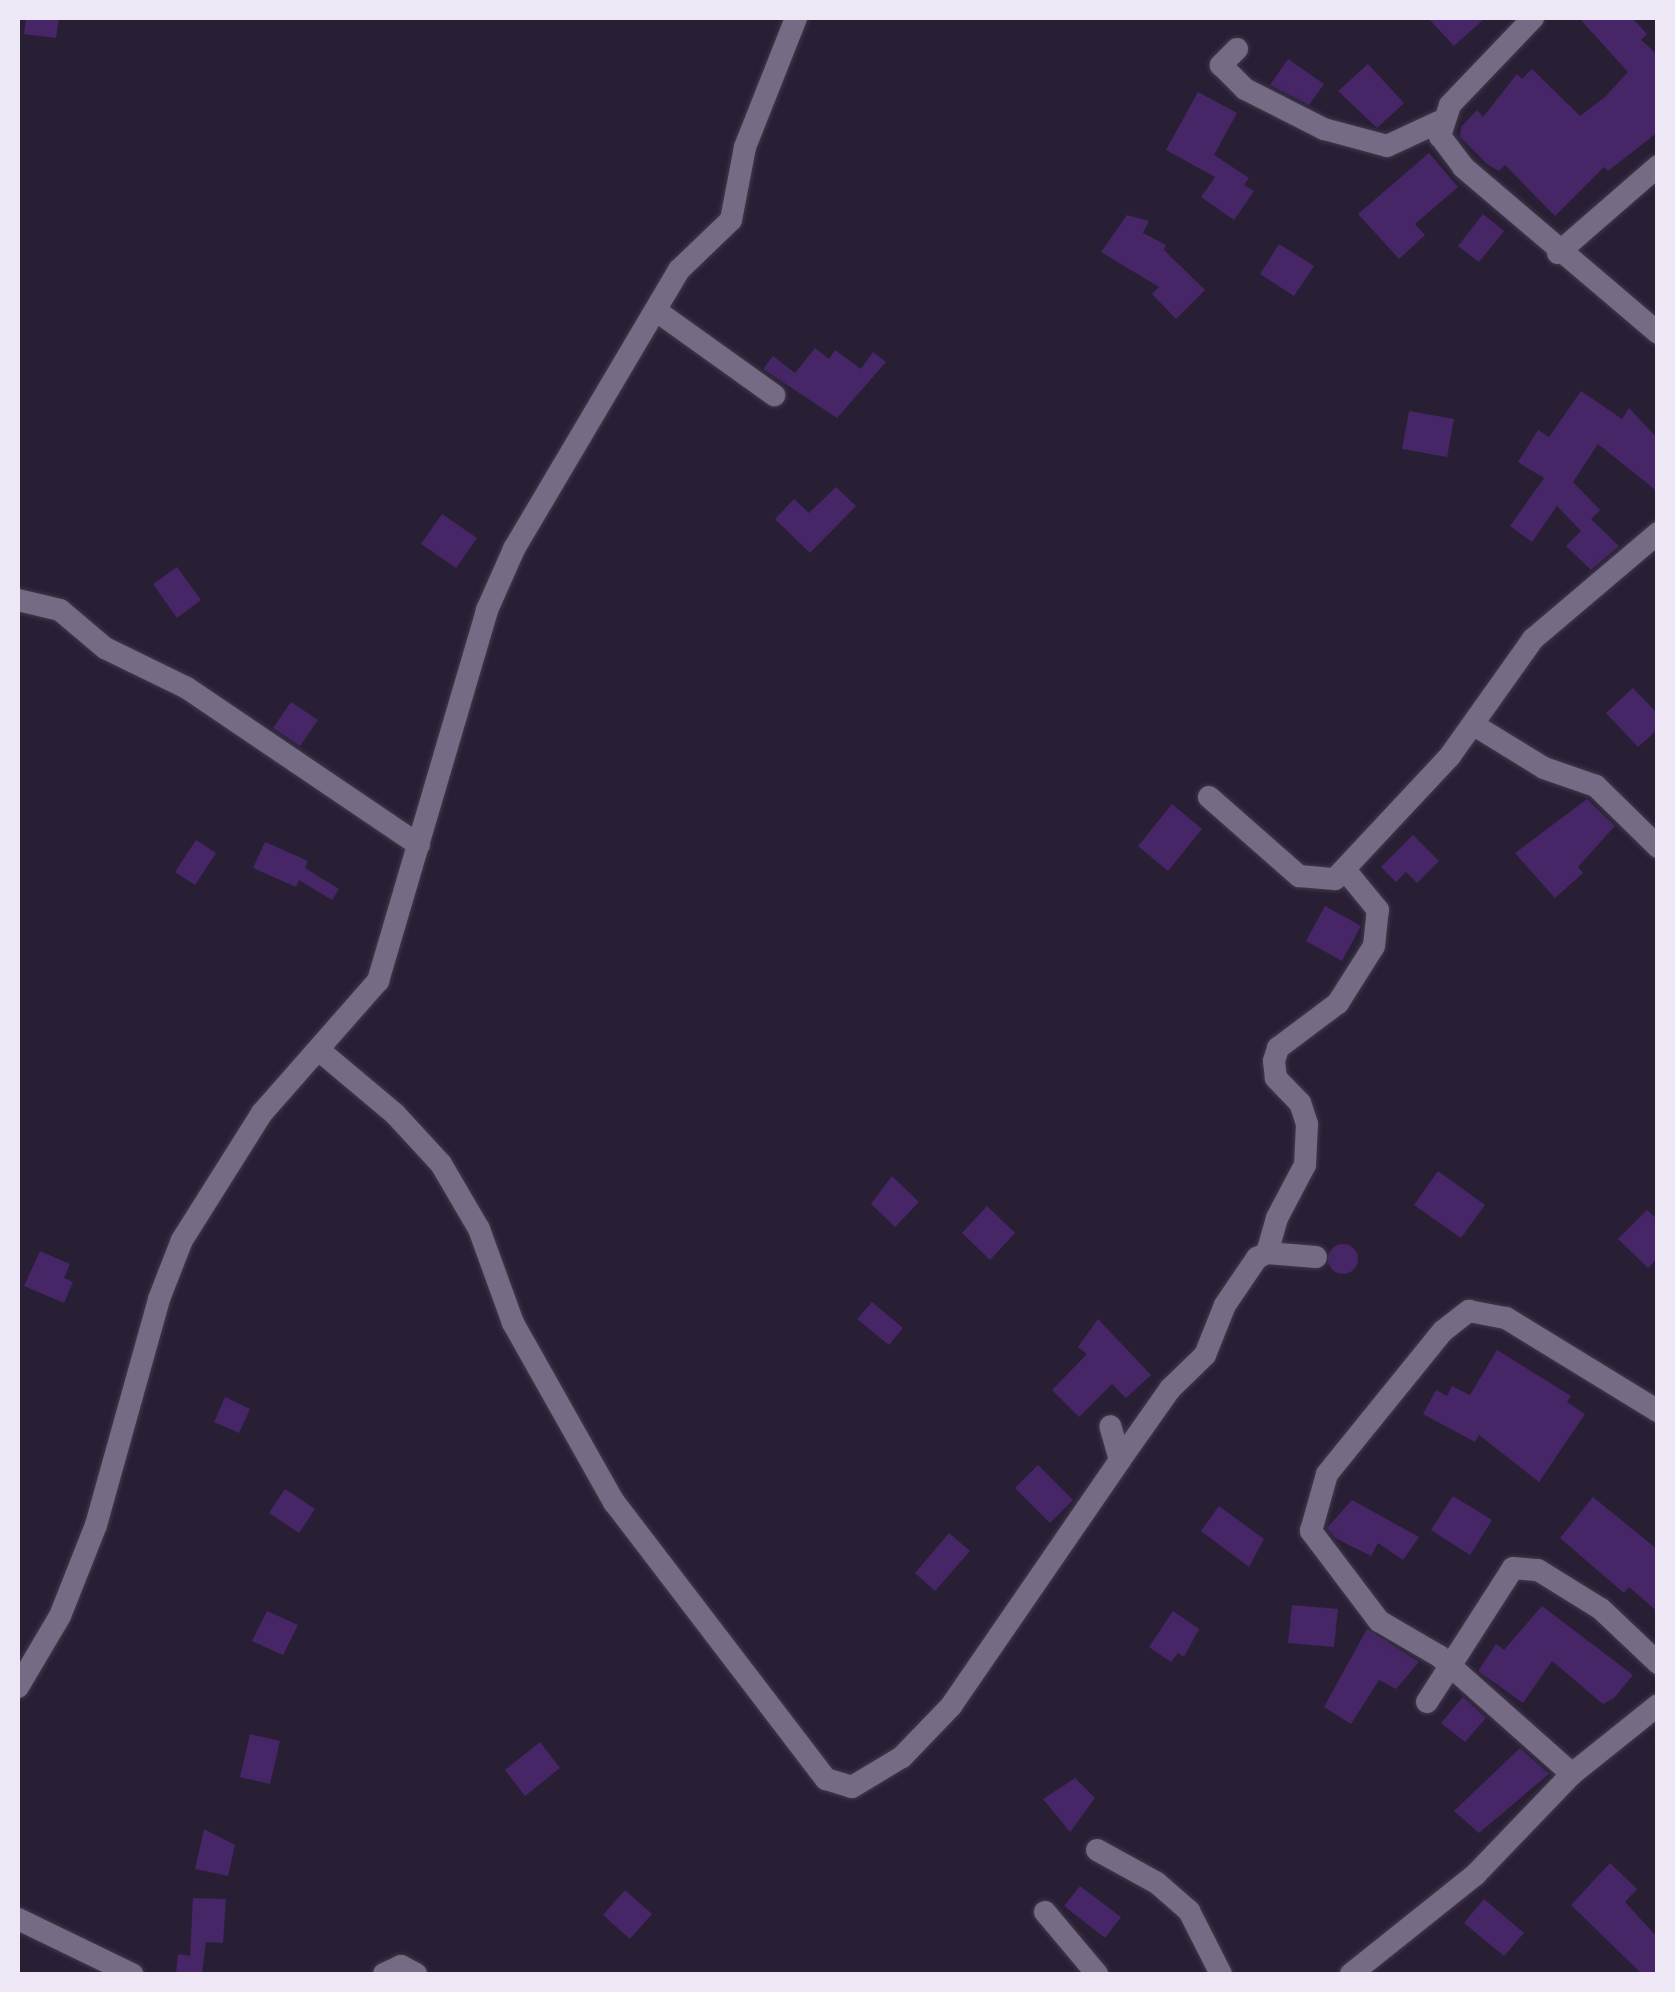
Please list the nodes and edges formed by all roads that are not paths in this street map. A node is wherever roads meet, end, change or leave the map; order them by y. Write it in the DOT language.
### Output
graph roads {
  1 [pos="796,18"];
  2 [pos="1519,23"];
  3 [pos="1237,49"];
  4 [pos="1440,122"];
  5 [pos="1658,166"];
  6 [pos="1558,253"];
  7 [pos="658,312"];
  8 [pos="1658,334"];
  9 [pos="774,396"];
  10 [pos="1656,540"];
  11 [pos="18,600"];
  12 [pos="1474,725"];
  13 [pos="1209,797"];
  14 [pos="419,845"];
  15 [pos="1658,846"];
  16 [pos="1346,870"];
  17 [pos="320,1051"];
  18 [pos="1267,1253"];
  19 [pos="1316,1258"];
  20 [pos="1658,1412"];
  21 [pos="1110,1426"];
  22 [pos="1120,1460"];
  23 [pos="1658,1662"];
  24 [pos="1454,1670"];
  25 [pos="18,1686"];
  26 [pos="1428,1702"];
  27 [pos="1658,1705"];
  28 [pos="1572,1774"];
  29 [pos="1096,1850"];
  30 [pos="1045,1912"];
  31 [pos="18,1919"];
  32 [pos="132,1974"];
  33 [pos="384,1974"];
  34 [pos="416,1974"];
  35 [pos="1097,1974"];
  36 [pos="1221,1974"];
  37 [pos="1351,1974"];
  1 -- 7 [label="street"];
  2 -- 4 [label="street"];
  3 -- 4 [label="street"];
  4 -- 6 [label="street"];
  5 -- 6 [label="street"];
  6 -- 8 [label="street"];
  7 -- 9 [label="street"];
  7 -- 14 [label="street"];
  10 -- 12 [label="street"];
  11 -- 14 [label="street"];
  12 -- 15 [label="street"];
  12 -- 16 [label="street"];
  13 -- 16 [label="street"];
  14 -- 17 [label="street"];
  16 -- 18 [label="street"];
  17 -- 22 [label="street"];
  17 -- 25 [label="street"];
  18 -- 19 [label="street"];
  18 -- 22 [label="street"];
  20 -- 24 [label="street"];
  21 -- 22 [label="street"];
  23 -- 24 [label="street"];
  24 -- 26 [label="street"];
  24 -- 28 [label="street"];
  27 -- 28 [label="street"];
  28 -- 37 [label="street"];
  29 -- 36 [label="street"];
  30 -- 35 [label="street"];
  31 -- 32 [label="street"];
  33 -- 34 [label="street"];
}
